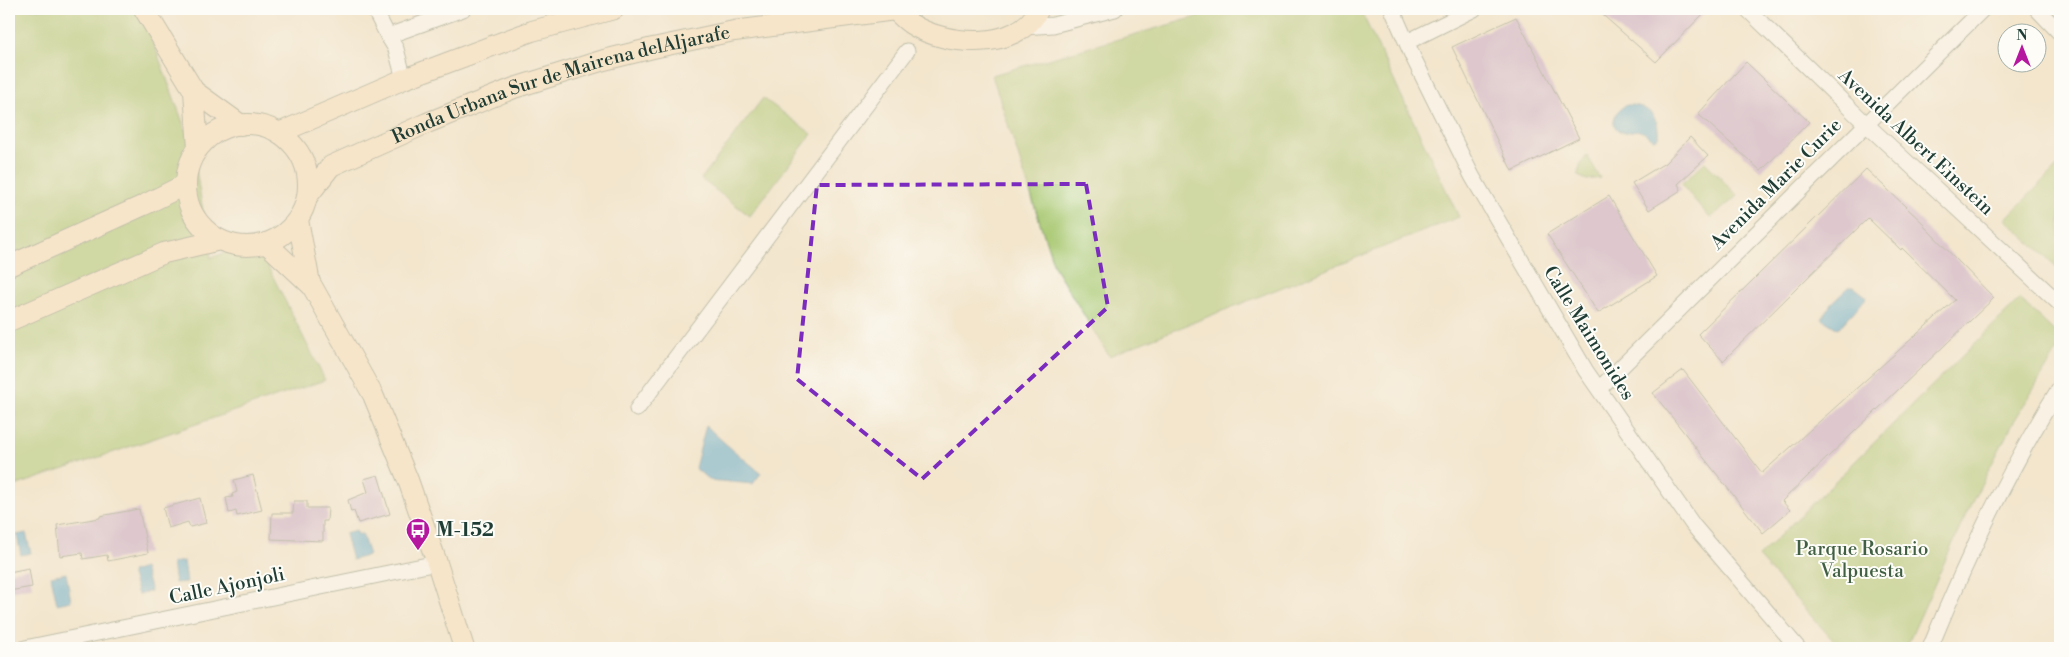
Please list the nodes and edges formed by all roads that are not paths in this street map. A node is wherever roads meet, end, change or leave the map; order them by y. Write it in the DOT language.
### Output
graph roads {
  1 [pos="145,9"];
  2 [pos="374,9"];
  3 [pos="463,9"];
  4 [pos="614,9"];
  5 [pos="894,9"];
  6 [pos="1039,9"];
  7 [pos="1115,9"];
  8 [pos="1392,9"];
  9 [pos="1474,9"];
  10 [pos="1747,9"];
  11 [pos="1983,9"];
  12 [pos="2037,9"];
  13 [pos="1023,27"];
  14 [pos="2060,33"];
  15 [pos="388,36"];
  16 [pos="1407,42"];
  17 [pos="907,51"];
  18 [pos="404,79"];
  19 [pos="194,91"];
  20 [pos="242,124"];
  21 [pos="1866,124"];
  22 [pos="279,133"];
  23 [pos="198,148"];
  24 [pos="186,184"];
  25 [pos="307,197"];
  26 [pos="298,220"];
  27 [pos="220,240"];
  28 [pos="266,243"];
  29 [pos="9,266"];
  30 [pos="310,283"];
  31 [pos="2060,304"];
  32 [pos="9,321"];
  33 [pos="2060,387"];
  34 [pos="1598,389"];
  35 [pos="637,409"];
  36 [pos="437,563"];
  37 [pos="25,648"];
  38 [pos="464,648"];
  39 [pos="1798,648"];
  40 [pos="1930,648"];
  1 -- 19 [label="street"];
  2 -- 15 [label="street"];
  3 -- 15 [label="street"];
  4 -- 18 [label="street"];
  5 -- 13 [label="street, Ronda Urbana Sur de Mairena delAljarafe"];
  5 -- 25 [label="street, Ronda Urbana Sur de Mairena delAljarafe"];
  6 -- 13 [label="street, Ronda Urbana Sur de Mairena delAljarafe"];
  7 -- 13 [label="street"];
  8 -- 16 [label="street, Calle Maimonides"];
  9 -- 16 [label="street"];
  10 -- 21 [label="street, Avenida Albert Einstein"];
  11 -- 21 [label="street, Avenida Marie Curie"];
  12 -- 14 [label="street"];
  15 -- 18 [label="street"];
  16 -- 34 [label="street, Calle Maimonides"];
  17 -- 35 [label="street"];
  18 -- 22 [label="street"];
  19 -- 20 [label="street"];
  19 -- 23 [label="street"];
  20 -- 22 [label="street, Ronda Urbana Sur de Mairena delAljarafe"];
  20 -- 23 [label="street, Ronda Urbana Sur de Mairena delAljarafe"];
  21 -- 31 [label="street, Avenida Albert Einstein"];
  21 -- 34 [label="street, Avenida Marie Curie"];
  22 -- 25 [label="street, Ronda Urbana Sur de Mairena delAljarafe"];
  23 -- 24 [label="street, Ronda Urbana Sur de Mairena delAljarafe"];
  24 -- 27 [label="street, Ronda Urbana Sur de Mairena delAljarafe"];
  24 -- 29 [label="street"];
  25 -- 26 [label="street, Ronda Urbana Sur de Mairena delAljarafe"];
  26 -- 28 [label="street, Ronda Urbana Sur de Mairena delAljarafe"];
  26 -- 30 [label="street"];
  27 -- 28 [label="street, Ronda Urbana Sur de Mairena delAljarafe"];
  27 -- 32 [label="street, Ronda Urbana Sur de Mairena delAljarafe"];
  28 -- 30 [label="street"];
  30 -- 36 [label="street"];
  33 -- 40 [label="street"];
  34 -- 39 [label="street, Calle Maimonides"];
  36 -- 37 [label="street, Calle Ajonjoli"];
  36 -- 38 [label="street"];
}
